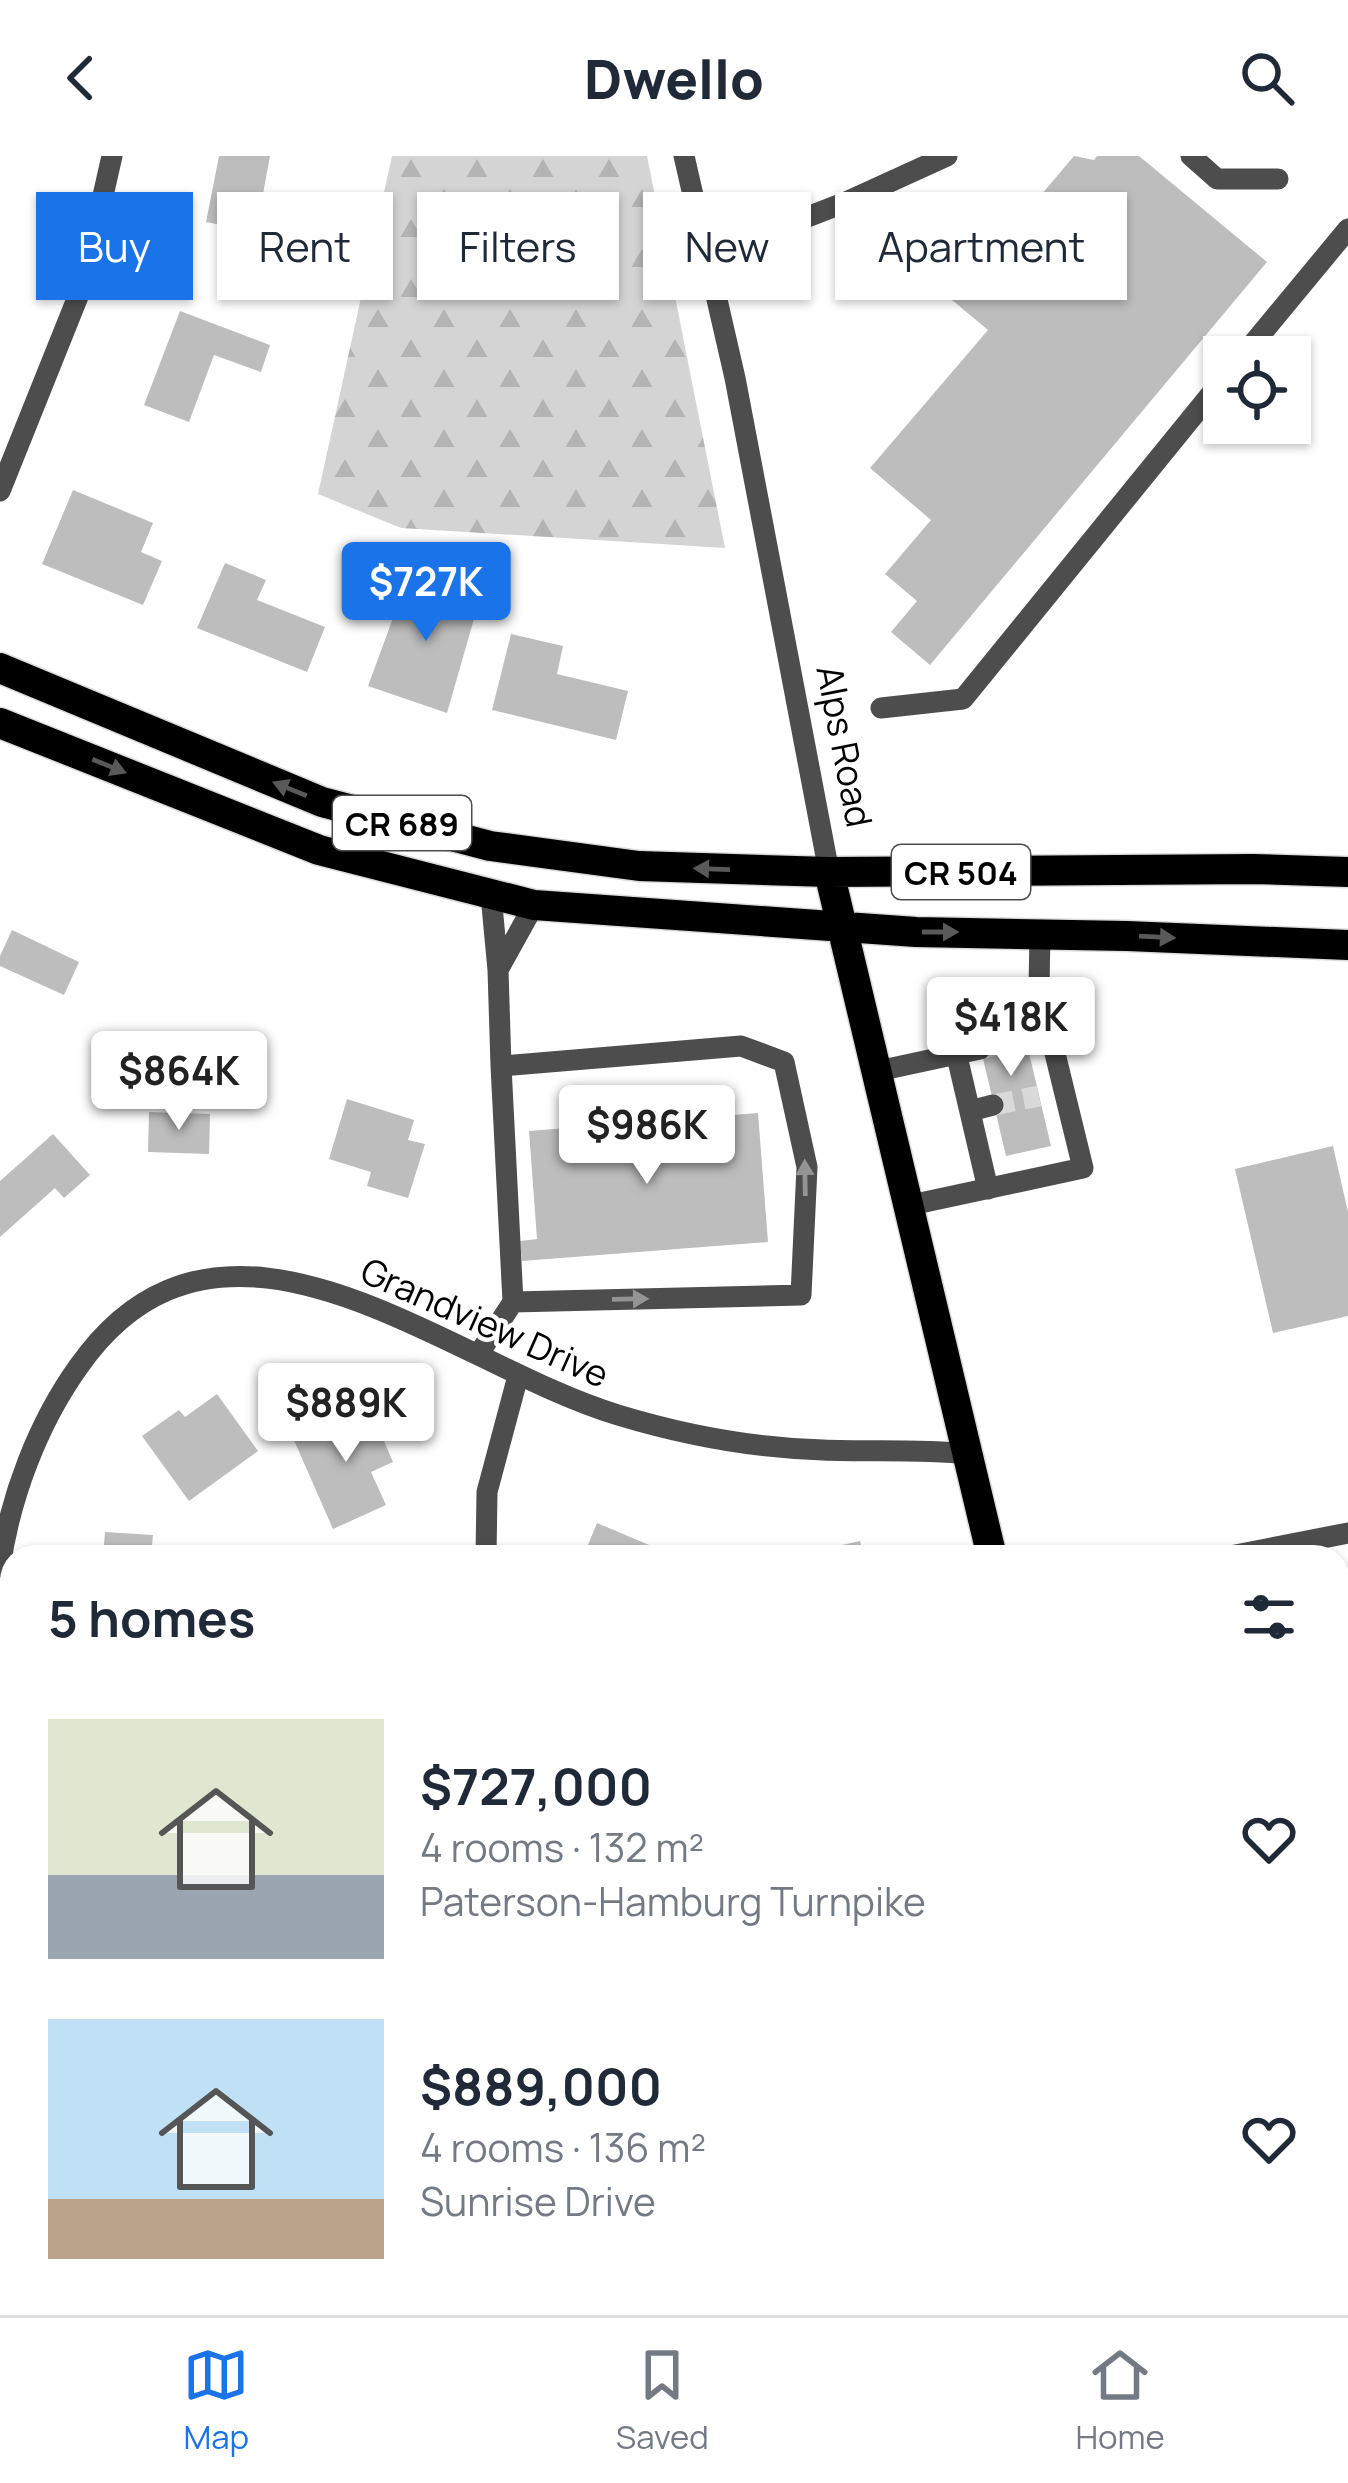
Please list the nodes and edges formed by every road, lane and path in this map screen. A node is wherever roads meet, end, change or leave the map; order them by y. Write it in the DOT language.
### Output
graph roads {
  1 [pos="112,156"];
  2 [pos="684,156"];
  3 [pos="947,156"];
  4 [pos="1192,156"];
  5 [pos="1278,179"];
  6 [pos="692,192"];
  7 [pos="811,216"];
  8 [pos="1348,230"];
  9 [pos="717,300"];
  10 [pos="1260,336"];
  11 [pos="1203,404"];
  12 [pos="0,491"];
  13 [pos="0,668"];
  14 [pos="881,708"];
  15 [pos="0,723"];
  16 [pos="829,872"];
  17 [pos="1348,872"];
  18 [pos="491,895"];
  19 [pos="534,904"];
  20 [pos="841,926"];
  21 [pos="1040,933"];
  22 [pos="1348,945"];
  23 [pos="498,970"];
  24 [pos="1039,988"];
  25 [pos="1050,1034"];
  26 [pos="1026,1040"];
  27 [pos="980,1049"];
  28 [pos="957,1054"];
  29 [pos="500,1066"];
  30 [pos="878,1071"];
  31 [pos="1064,1090"];
  32 [pos="1039,1096"];
  33 [pos="993,1105"];
  34 [pos="970,1111"];
  35 [pos="988,1190"];
  36 [pos="910,1205"];
  37 [pos="514,1302"];
  38 [pos="478,1355"];
  39 [pos="518,1376"];
  40 [pos="968,1454"];
  41 [pos="9,1489"];
  42 [pos="1348,1533"];
  43 [pos="3,1545"];
  44 [pos="486,1545"];
  45 [pos="989,1545"];
  46 [pos="1286,1545"];
  1 -- 12 [label="street"];
  2 -- 6 [label="street, Alps Road"];
  3 -- 7 [label="street"];
  4 -- 5 [label="street"];
  8 -- 10 [label="street"];
  9 -- 16 [label="street, Alps Road"];
  11 -- 14 [label="street"];
  16 -- 13 [label="main road, CR 689, one-way"];
  15 -- 18 [label="main road, CR 689, one-way"];
  16 -- 17 [label="main road, CR 504"];
  16 -- 20 [label="main road, Alps Road"];
  18 -- 19 [label="main road, CR 689"];
  18 -- 23 [label="street"];
  19 -- 20 [label="main road, CR 689"];
  19 -- 23 [label="street"];
  20 -- 21 [label="main road, CR 504, one-way"];
  20 -- 30 [label="main road, Alps Road"];
  21 -- 22 [label="main road, CR 504, one-way"];
  21 -- 24 [label="street"];
  23 -- 29 [label="street"];
  24 -- 25 [label="street"];
  24 -- 28 [label="street"];
  25 -- 26 [label="street"];
  25 -- 31 [label="street"];
  27 -- 28 [label="street"];
  28 -- 30 [label="street"];
  28 -- 34 [label="street"];
  29 -- 37 [label="street"];
  37 -- 29 [label="street, one-way"];
  30 -- 36 [label="main road, Alps Road"];
  31 -- 32 [label="street"];
  31 -- 35 [label="street"];
  33 -- 34 [label="street"];
  34 -- 35 [label="street"];
  35 -- 36 [label="street"];
  36 -- 40 [label="main road, Alps Road"];
  37 -- 38 [label="street"];
  38 -- 39 [label="street, Grandview Drive"];
  38 -- 41 [label="street, Grandview Drive"];
  39 -- 40 [label="street, Grandview Drive"];
  39 -- 44 [label="street"];
  40 -- 45 [label="main road, Alps Road"];
  41 -- 43 [label="street, Grandview Drive"];
  42 -- 46 [label="street"];
}
